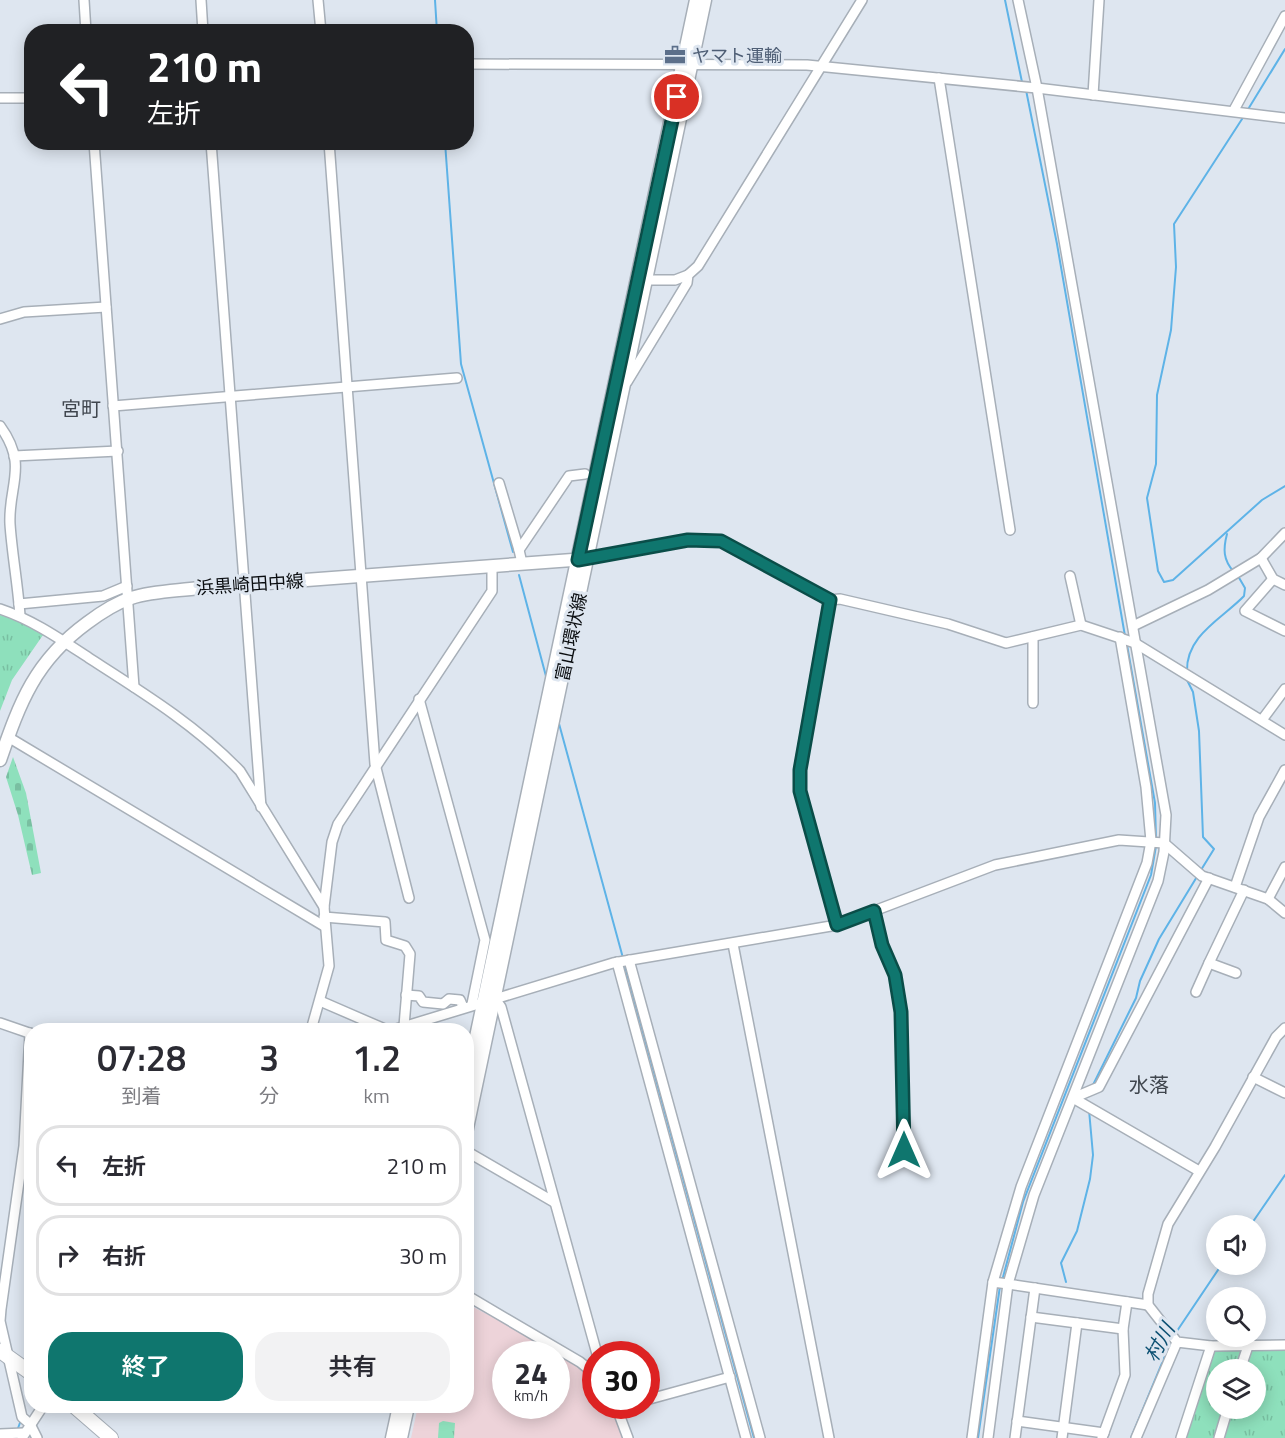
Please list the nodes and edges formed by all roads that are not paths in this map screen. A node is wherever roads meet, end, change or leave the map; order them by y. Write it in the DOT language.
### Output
graph roads {
  1 [pos="84,0"];
  2 [pos="201,0"];
  3 [pos="318,0"];
  4 [pos="696,0"];
  5 [pos="705,0"];
  6 [pos="862,0"];
  7 [pos="1018,0"];
  8 [pos="1099,0"];
  9 [pos="1285,16"];
  10 [pos="86,24"];
  11 [pos="202,24"];
  12 [pos="320,24"];
  13 [pos="688,63"];
  14 [pos="474,64"];
  15 [pos="822,66"];
  16 [pos="939,78"];
  17 [pos="1037,88"];
  18 [pos="1093,95"];
  19 [pos="0,98"];
  20 [pos="24,98"];
  21 [pos="1234,110"];
  22 [pos="1285,118"];
  23 [pos="95,150"];
  24 [pos="212,150"];
  25 [pos="330,150"];
  26 [pos="687,275"];
  27 [pos="647,280"];
  28 [pos="106,307"];
  29 [pos="0,319"];
  30 [pos="458,378"];
  31 [pos="346,385"];
  32 [pos="624,387"];
  33 [pos="231,395"];
  34 [pos="113,406"];
  35 [pos="0,426"];
  36 [pos="118,452"];
  37 [pos="15,456"];
  38 [pos="585,474"];
  39 [pos="499,483"];
  40 [pos="5,522"];
  41 [pos="1010,530"];
  42 [pos="1285,532"];
  43 [pos="519,550"];
  44 [pos="1261,558"];
  45 [pos="582,560"];
  46 [pos="522,563"];
  47 [pos="492,566"];
  48 [pos="360,576"];
  49 [pos="1070,576"];
  50 [pos="1273,579"];
  51 [pos="246,585"];
  52 [pos="1285,585"];
  53 [pos="128,593"];
  54 [pos="830,600"];
  55 [pos="20,604"];
  56 [pos="0,609"];
  57 [pos="20,616"];
  58 [pos="1081,625"];
  59 [pos="1133,626"];
  60 [pos="1285,631"];
  61 [pos="1033,637"];
  62 [pos="1120,637"];
  63 [pos="62,641"];
  64 [pos="1135,643"];
  65 [pos="134,687"];
  66 [pos="1285,689"];
  67 [pos="419,699"];
  68 [pos="1033,703"];
  69 [pos="1262,720"];
  70 [pos="1285,735"];
  71 [pos="8,737"];
  72 [pos="0,760"];
  73 [pos="375,764"];
  74 [pos="1285,770"];
  75 [pos="261,807"];
  76 [pos="1151,840"];
  77 [pos="1164,843"];
  78 [pos="1285,867"];
  79 [pos="1209,878"];
  80 [pos="1240,888"];
  81 [pos="409,898"];
  82 [pos="1268,899"];
  83 [pos="874,911"];
  84 [pos="1285,913"];
  85 [pos="324,917"];
  86 [pos="837,925"];
  87 [pos="733,944"];
  88 [pos="629,960"];
  89 [pos="617,962"];
  90 [pos="1209,963"];
  91 [pos="1236,973"];
  92 [pos="1196,992"];
  93 [pos="406,995"];
  94 [pos="490,999"];
  95 [pos="320,1001"];
  96 [pos="467,1006"];
  97 [pos="0,1023"];
  98 [pos="313,1023"];
  99 [pos="371,1023"];
  100 [pos="404,1023"];
  101 [pos="413,1023"];
  102 [pos="1285,1028"];
  103 [pos="24,1031"];
  104 [pos="474,1056"];
  105 [pos="1253,1077"];
  106 [pos="474,1088"];
  107 [pos="1285,1094"];
  108 [pos="1073,1098"];
  109 [pos="24,1139"];
  110 [pos="904,1150"];
  111 [pos="474,1156"];
  112 [pos="1199,1171"];
  113 [pos="554,1202"];
  114 [pos="708,1251"];
  115 [pos="696,1254"];
  116 [pos="993,1282"];
  117 [pos="1008,1284"];
  118 [pos="1035,1288"];
  119 [pos="474,1300"];
  120 [pos="1127,1302"];
  121 [pos="1148,1305"];
  122 [pos="1031,1317"];
  123 [pos="1077,1323"];
  124 [pos="1123,1329"];
  125 [pos="1174,1339"];
  126 [pos="593,1341"];
  127 [pos="1206,1345"];
  128 [pos="1285,1345"];
  129 [pos="1266,1346"];
  130 [pos="1211,1347"];
  131 [pos="4,1354"];
  132 [pos="582,1364"];
  133 [pos="24,1368"];
  134 [pos="730,1377"];
  135 [pos="660,1396"];
  136 [pos="38,1413"];
  137 [pos="82,1413"];
  138 [pos="397,1413"];
  139 [pos="406,1413"];
  140 [pos="621,1419"];
  141 [pos="1225,1419"];
  142 [pos="1017,1421"];
  143 [pos="1064,1427"];
  144 [pos="25,1432"];
  145 [pos="0,1434"];
  146 [pos="1103,1435"];
  147 [pos="37,1438"];
  148 [pos="111,1438"];
  149 [pos="392,1438"];
  150 [pos="401,1438"];
  151 [pos="628,1438"];
  152 [pos="747,1438"];
  153 [pos="760,1438"];
  154 [pos="830,1438"];
  155 [pos="972,1438"];
  156 [pos="988,1438"];
  157 [pos="1015,1438"];
  158 [pos="1062,1438"];
  159 [pos="1136,1438"];
  160 [pos="1181,1438"];
  161 [pos="1220,1438"];
  1 -- 10 [label="street"];
  2 -- 11 [label="street"];
  3 -- 12 [label="street"];
  4 -- 13 [label="main road, 富山環状線"];
  5 -- 13 [label="main road, 富山環状線"];
  6 -- 15 [label="street"];
  7 -- 17 [label="street"];
  8 -- 18 [label="street"];
  9 -- 21 [label="street"];
  13 -- 14 [label="street"];
  13 -- 15 [label="street"];
  13 -- 27 [label="main road, 富山環状線"];
  13 -- 45 [label="main road, 富山環状線"];
  15 -- 16 [label="street"];
  15 -- 26 [label="street"];
  16 -- 17 [label="street"];
  16 -- 41 [label="street"];
  17 -- 18 [label="street"];
  17 -- 59 [label="street"];
  18 -- 21 [label="street"];
  19 -- 20 [label="street"];
  21 -- 22 [label="street"];
  23 -- 28 [label="street"];
  24 -- 33 [label="street"];
  25 -- 31 [label="street"];
  26 -- 27 [label="street"];
  26 -- 32 [label="street"];
  27 -- 32 [label="main road, 富山環状線"];
  28 -- 29 [label="street"];
  28 -- 34 [label="street"];
  30 -- 31 [label="street"];
  31 -- 33 [label="street"];
  31 -- 48 [label="street"];
  32 -- 45 [label="main road, 富山環状線"];
  33 -- 34 [label="street"];
  33 -- 51 [label="street"];
  34 -- 36 [label="street"];
  35 -- 37 [label="street"];
  36 -- 37 [label="street"];
  36 -- 53 [label="street"];
  37 -- 40 [label="street"];
  38 -- 43 [label="street"];
  39 -- 43 [label="street"];
  40 -- 55 [label="street"];
  42 -- 44 [label="street"];
  43 -- 46 [label="street"];
  44 -- 50 [label="street"];
  44 -- 59 [label="street"];
  45 -- 46 [label="main road, 浜黒崎田中線"];
  45 -- 54 [label="street"];
  45 -- 94 [label="main road, 富山環状線"];
  46 -- 47 [label="main road, 浜黒崎田中線"];
  47 -- 48 [label="main road, 浜黒崎田中線"];
  47 -- 67 [label="street"];
  48 -- 51 [label="main road, 浜黒崎田中線"];
  48 -- 73 [label="street"];
  49 -- 58 [label="street"];
  50 -- 52 [label="street"];
  50 -- 60 [label="street"];
  51 -- 53 [label="main road, 浜黒崎田中線"];
  51 -- 75 [label="street"];
  53 -- 55 [label="street"];
  53 -- 63 [label="main road, 浜黒崎田中線"];
  53 -- 65 [label="street"];
  54 -- 61 [label="street"];
  54 -- 86 [label="street"];
  55 -- 57 [label="street"];
  56 -- 57 [label="street"];
  57 -- 63 [label="street"];
  58 -- 61 [label="street"];
  58 -- 62 [label="street"];
  59 -- 64 [label="street"];
  61 -- 68 [label="street"];
  62 -- 64 [label="street"];
  62 -- 76 [label="street"];
  63 -- 65 [label="street"];
  63 -- 71 [label="main road, 浜黒崎田中線"];
  64 -- 69 [label="street"];
  64 -- 77 [label="street"];
  65 -- 75 [label="street"];
  66 -- 69 [label="street"];
  67 -- 73 [label="street"];
  67 -- 96 [label="street"];
  69 -- 70 [label="street"];
  71 -- 72 [label="main road, 浜黒崎田中線"];
  71 -- 85 [label="street"];
  73 -- 81 [label="street"];
  73 -- 85 [label="street"];
  74 -- 80 [label="street"];
  75 -- 85 [label="street"];
  76 -- 77 [label="street"];
  76 -- 83 [label="street"];
  76 -- 116 [label="street"];
  77 -- 79 [label="street"];
  77 -- 108 [label="street"];
  78 -- 82 [label="street"];
  79 -- 80 [label="street"];
  79 -- 108 [label="street"];
  80 -- 82 [label="street"];
  80 -- 90 [label="street"];
  82 -- 84 [label="street"];
  83 -- 86 [label="street"];
  83 -- 110 [label="street"];
  85 -- 93 [label="street"];
  85 -- 95 [label="street"];
  86 -- 87 [label="street"];
  87 -- 88 [label="street"];
  87 -- 154 [label="street"];
  88 -- 89 [label="street"];
  88 -- 114 [label="street"];
  89 -- 94 [label="street"];
  89 -- 115 [label="street"];
  90 -- 91 [label="street"];
  90 -- 92 [label="street"];
  93 -- 96 [label="street"];
  93 -- 100 [label="street"];
  94 -- 96 [label="street"];
  94 -- 104 [label="main road, 富山環状線"];
  94 -- 106 [label="main road, 富山環状線"];
  94 -- 113 [label="street"];
  95 -- 98 [label="street"];
  95 -- 99 [label="street"];
  96 -- 101 [label="street"];
  97 -- 103 [label="street"];
  102 -- 105 [label="street"];
  105 -- 107 [label="street"];
  105 -- 112 [label="street"];
  108 -- 112 [label="street"];
  108 -- 117 [label="street"];
  109 -- 131 [label="street"];
  111 -- 113 [label="street"];
  112 -- 121 [label="street"];
  113 -- 126 [label="street"];
  114 -- 115 [label="street"];
  114 -- 153 [label="street"];
  115 -- 134 [label="street"];
  116 -- 117 [label="street"];
  116 -- 155 [label="street"];
  117 -- 118 [label="street"];
  117 -- 156 [label="street"];
  118 -- 120 [label="street"];
  118 -- 122 [label="street"];
  119 -- 132 [label="street"];
  120 -- 121 [label="street"];
  120 -- 124 [label="street"];
  121 -- 125 [label="street"];
  122 -- 123 [label="street"];
  122 -- 142 [label="street"];
  123 -- 124 [label="street"];
  123 -- 143 [label="street"];
  124 -- 146 [label="street"];
  125 -- 127 [label="street"];
  125 -- 159 [label="street"];
  128 -- 129 [label="street"];
  130 -- 160 [label="street"];
  131 -- 133 [label="highway"];
  131 -- 144 [label="street"];
  134 -- 135 [label="street"];
  134 -- 152 [label="street"];
  136 -- 144 [label="street"];
  137 -- 148 [label="highway"];
  138 -- 149 [label="main road"];
  139 -- 150 [label="main road"];
  140 -- 151 [label="street"];
  141 -- 161 [label="street"];
  142 -- 143 [label="street"];
  142 -- 157 [label="street"];
  143 -- 146 [label="street"];
  143 -- 158 [label="street"];
  144 -- 145 [label="street"];
  144 -- 147 [label="street"];
}
